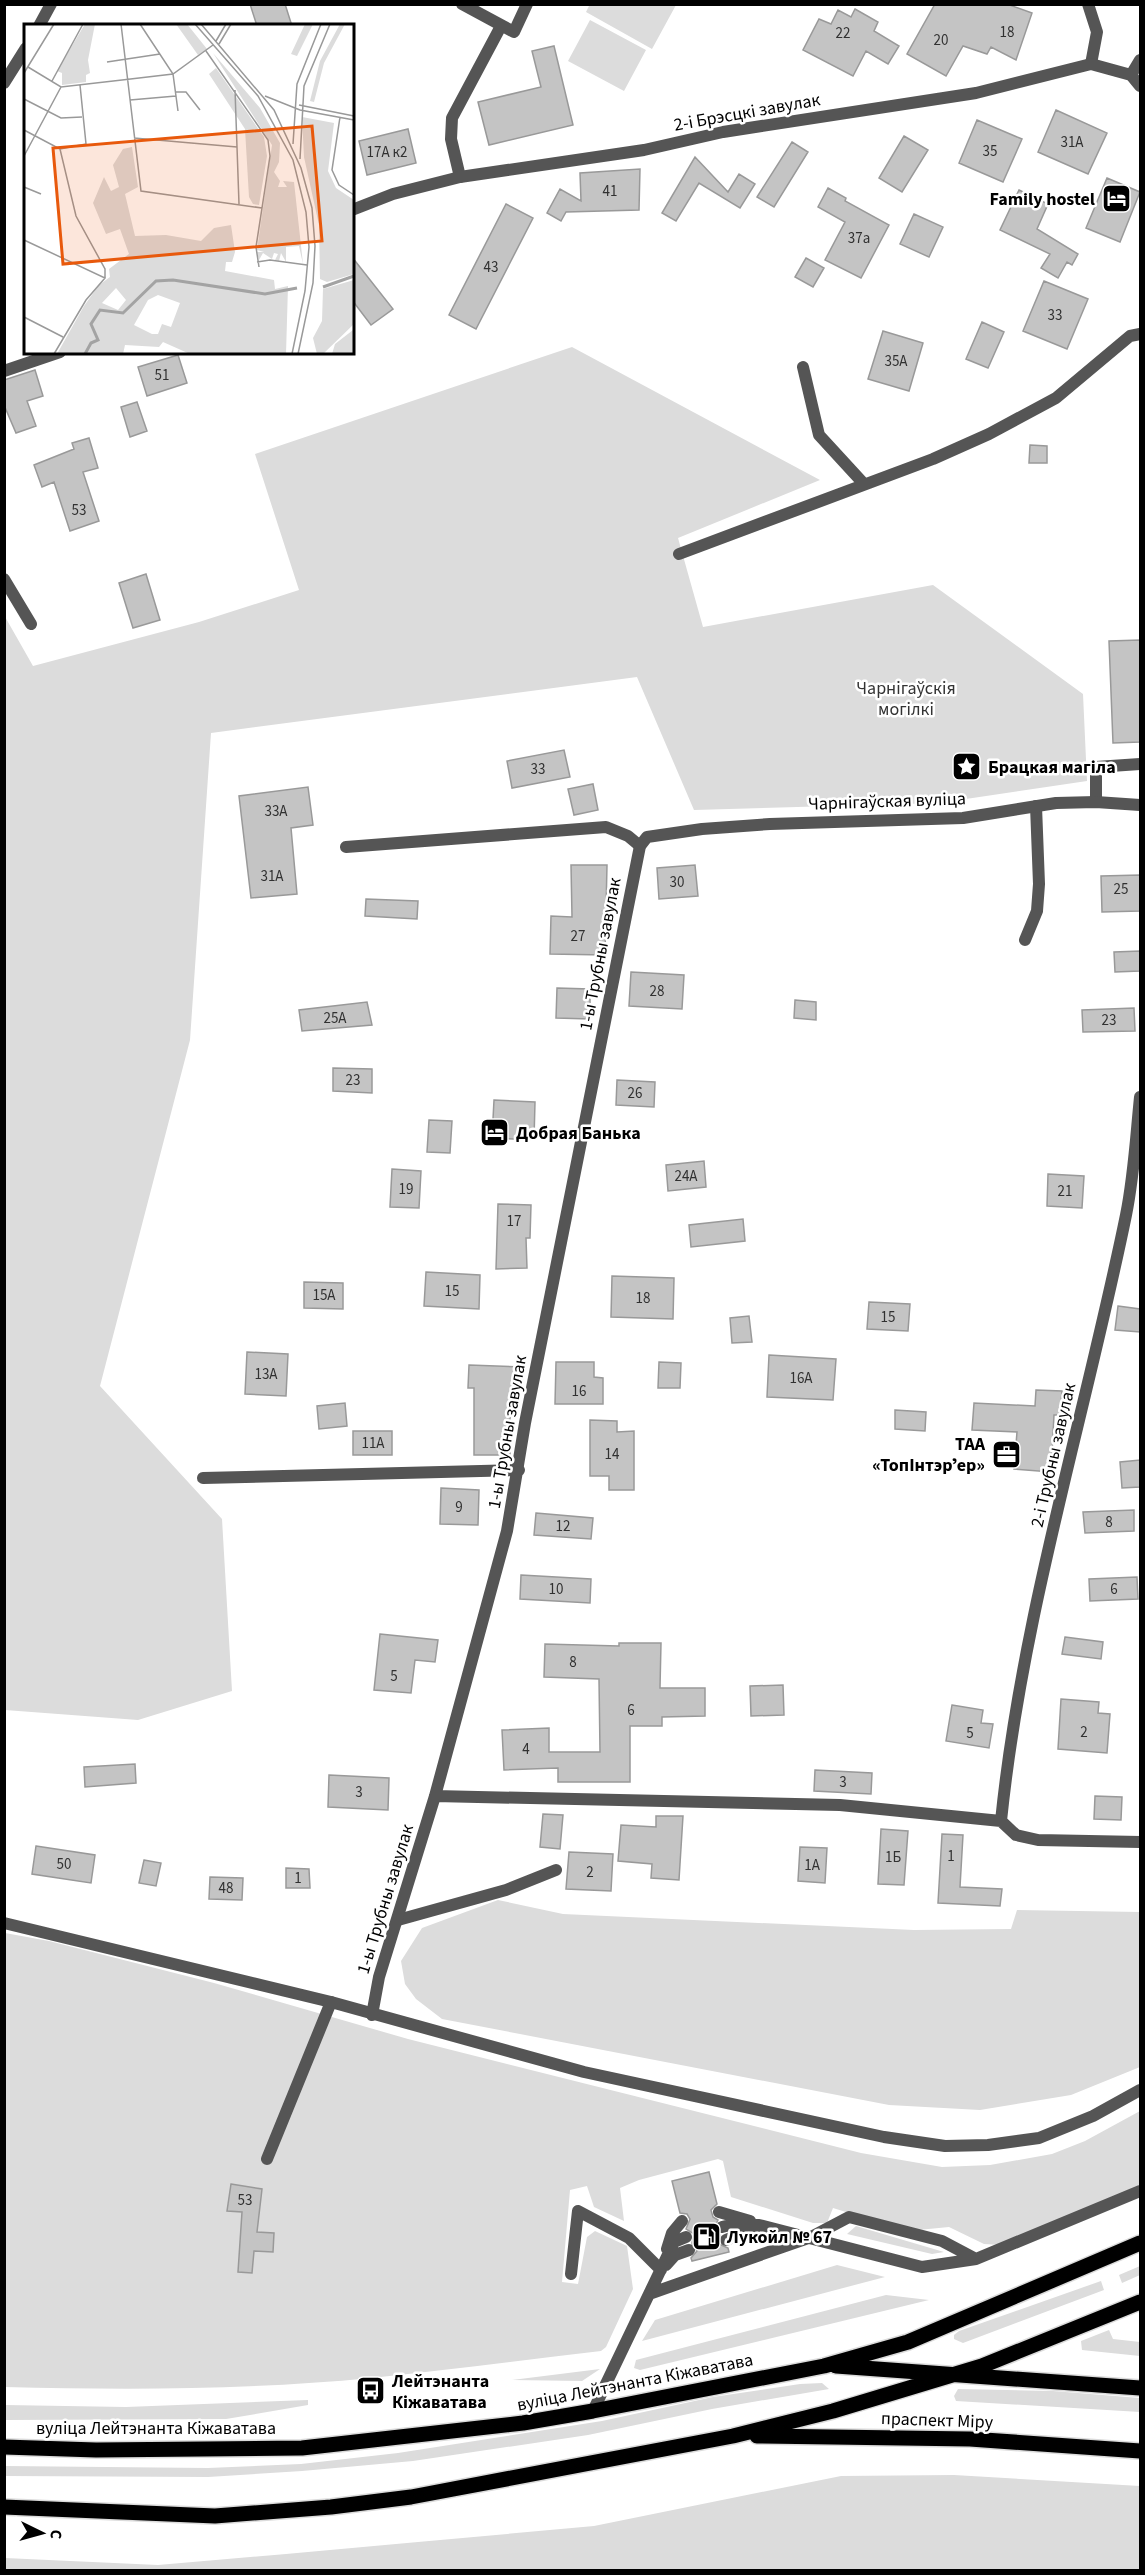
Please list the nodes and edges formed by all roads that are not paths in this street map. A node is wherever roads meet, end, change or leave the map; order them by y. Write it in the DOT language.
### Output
graph roads {
  1 [pos="51,4"];
  2 [pos="462,4"];
  3 [pos="527,4"];
  4 [pos="1088,4"];
  5 [pos="40,24"];
  6 [pos="501,26"];
  7 [pos="24,51"];
  8 [pos="1140,60"];
  9 [pos="1091,64"];
  10 [pos="1131,75"];
  11 [pos="4,83"];
  12 [pos="1140,86"];
  13 [pos="460,177"];
  14 [pos="354,209"];
  15 [pos="1140,334"];
  16 [pos="54,354"];
  17 [pos="802,367"];
  18 [pos="4,370"];
  19 [pos="864,484"];
  20 [pos="679,554"];
  21 [pos="4,579"];
  22 [pos="31,624"];
  23 [pos="1140,764"];
  24 [pos="1095,802"];
  25 [pos="1140,805"];
  26 [pos="1036,806"];
  27 [pos="640,846"];
  28 [pos="346,847"];
  29 [pos="1025,940"];
  30 [pos="1140,1097"];
  31 [pos="519,1470"];
  32 [pos="203,1478"];
  33 [pos="435,1796"];
  34 [pos="1001,1821"];
  35 [pos="1140,1842"];
  36 [pos="556,1870"];
  37 [pos="398,1920"];
  38 [pos="4,1923"];
  39 [pos="331,2002"];
  40 [pos="372,2015"];
  41 [pos="1140,2090"];
  42 [pos="267,2158"];
  43 [pos="1140,2191"];
  44 [pos="719,2212"];
  45 [pos="682,2221"];
  46 [pos="759,2225"];
  47 [pos="722,2227"];
  48 [pos="686,2237"];
  49 [pos="811,2237"];
  50 [pos="726,2240"];
  51 [pos="1140,2243"];
  52 [pos="689,2250"];
  53 [pos="976,2259"];
  54 [pos="661,2270"];
  55 [pos="571,2274"];
  56 [pos="649,2294"];
  57 [pos="1140,2302"];
  58 [pos="824,2366"];
  59 [pos="961,2373"];
  60 [pos="1140,2388"];
  61 [pos="593,2411"];
  62 [pos="733,2436"];
  63 [pos="4,2447"];
  64 [pos="1140,2451"];
  65 [pos="4,2507"];
  1 -- 5 [label="street"];
  2 -- 6 [label="street"];
  3 -- 6 [label="street"];
  4 -- 9 [label="street"];
  6 -- 13 [label="street"];
  7 -- 11 [label="street"];
  8 -- 10 [label="street"];
  9 -- 10 [label="street, 2-і Брэсцкі завулак"];
  9 -- 13 [label="street, 2-і Брэсцкі завулак"];
  10 -- 12 [label="street"];
  13 -- 14 [label="street, 2-і Брэсцкі завулак"];
  15 -- 19 [label="street"];
  16 -- 18 [label="street"];
  17 -- 19 [label="street"];
  19 -- 20 [label="street"];
  21 -- 22 [label="street"];
  23 -- 24 [label="street"];
  24 -- 25 [label="street, Чарнігаўская вуліца"];
  24 -- 26 [label="street, Чарнігаўская вуліца"];
  26 -- 27 [label="street, Чарнігаўская вуліца"];
  26 -- 29 [label="street"];
  27 -- 28 [label="street"];
  27 -- 31 [label="street, 1-ы Трубны завулак"];
  30 -- 34 [label="street, 2-і Трубны завулак"];
  31 -- 32 [label="street"];
  31 -- 33 [label="street, 1-ы Трубны завулак"];
  33 -- 34 [label="street"];
  33 -- 37 [label="street, 1-ы Трубны завулак"];
  34 -- 35 [label="street"];
  36 -- 37 [label="street"];
  37 -- 40 [label="street, 1-ы Трубны завулак"];
  38 -- 39 [label="street"];
  39 -- 40 [label="street"];
  39 -- 42 [label="street"];
  40 -- 41 [label="street"];
  43 -- 53 [label="street"];
  44 -- 46 [label="street"];
  45 -- 54 [label="street"];
  46 -- 47 [label="street"];
  46 -- 49 [label="street"];
  46 -- 50 [label="street"];
  48 -- 54 [label="street"];
  49 -- 53 [label="street"];
  49 -- 53 [label="street"];
  49 -- 56 [label="street"];
  51 -- 58 [label="main road, вуліца Лейтэнанта Кіжаватава"];
  52 -- 54 [label="street"];
  54 -- 55 [label="street"];
  54 -- 56 [label="street"];
  56 -- 61 [label="street"];
  57 -- 59 [label="main road"];
  58 -- 59 [label="main road"];
  58 -- 61 [label="main road, вуліца Лейтэнанта Кіжаватава"];
  59 -- 60 [label="main road"];
  59 -- 62 [label="main road"];
  61 -- 63 [label="main road, вуліца Лейтэнанта Кіжаватава"];
  62 -- 64 [label="main road, праспект Міру"];
  62 -- 65 [label="main road"];
}
